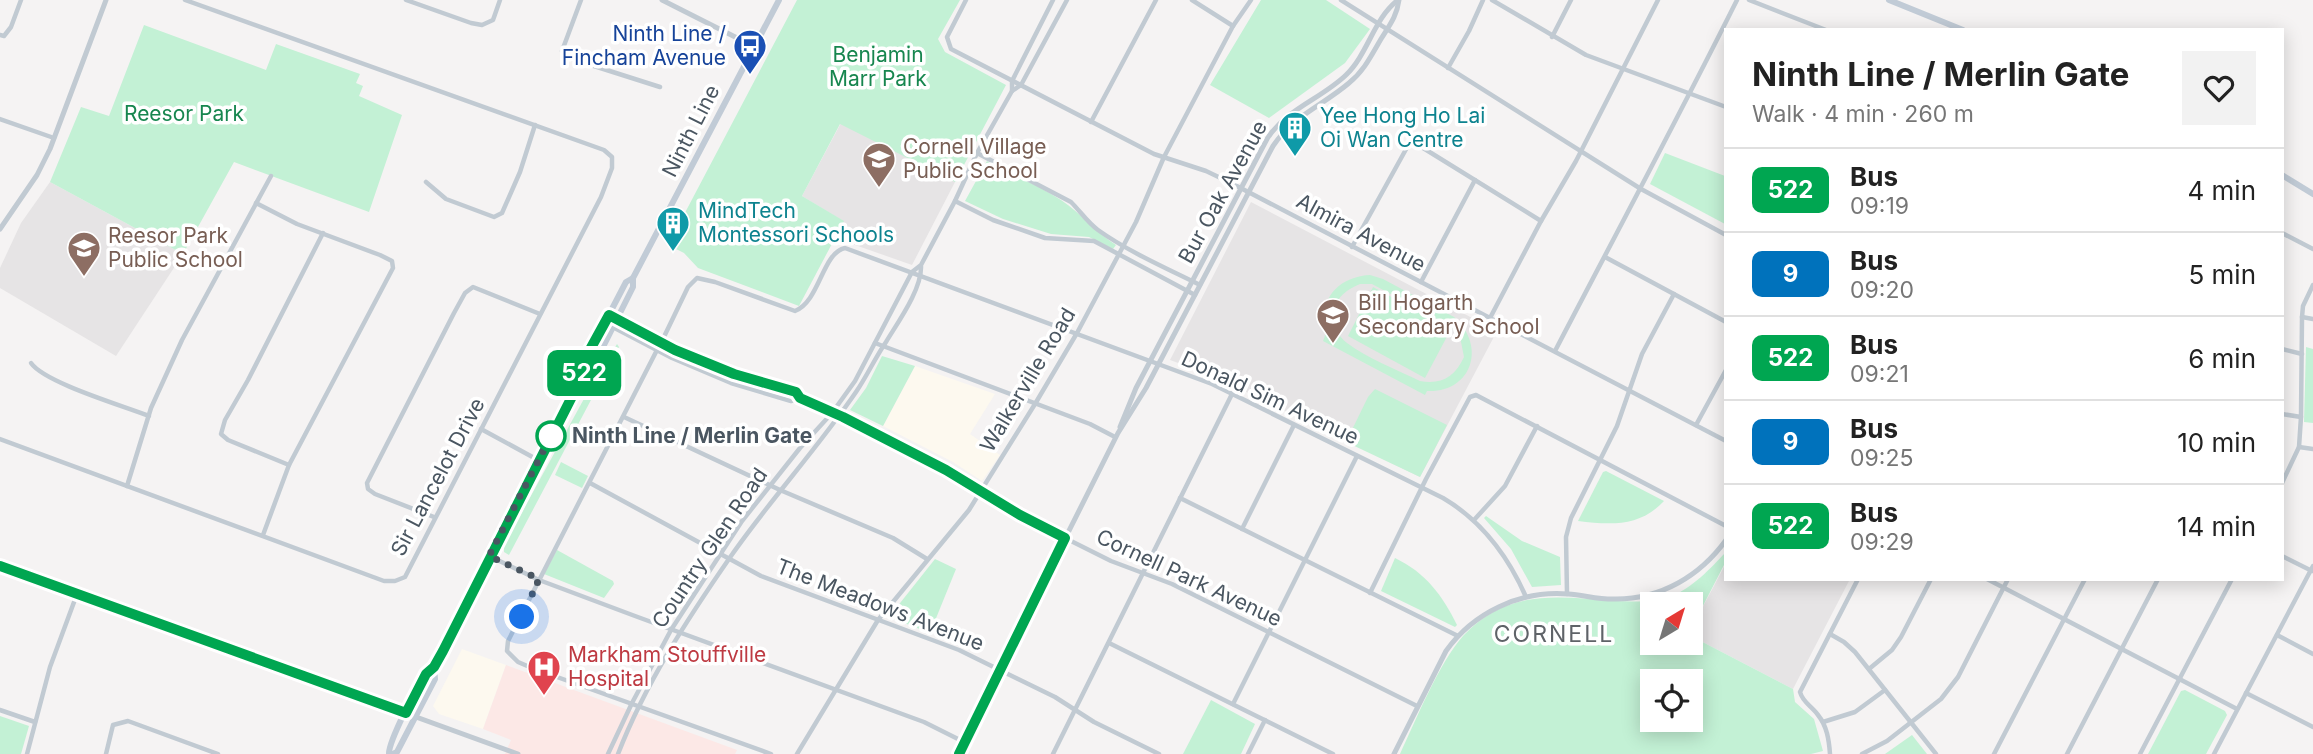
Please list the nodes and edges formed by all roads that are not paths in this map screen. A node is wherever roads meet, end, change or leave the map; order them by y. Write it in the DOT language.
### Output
graph roads {
  1 [pos="21,0"];
  2 [pos="106,0"];
  3 [pos="186,0"];
  4 [pos="406,0"];
  5 [pos="500,0"];
  6 [pos="581,0"];
  7 [pos="662,0"];
  8 [pos="779,0"];
  9 [pos="966,0"];
  10 [pos="1053,0"];
  11 [pos="1067,0"];
  12 [pos="1156,0"];
  13 [pos="1192,0"];
  14 [pos="1251,0"];
  15 [pos="1341,0"];
  16 [pos="1399,0"];
  17 [pos="1483,0"];
  18 [pos="1492,0"];
  19 [pos="1571,0"];
  20 [pos="1658,0"];
  21 [pos="1737,0"];
  22 [pos="1749,0"];
  23 [pos="1889,0"];
  24 [pos="1379,24"];
  25 [pos="1233,26"];
  26 [pos="1724,28"];
  27 [pos="1821,28"];
  28 [pos="1958,28"];
  29 [pos="1388,29"];
  30 [pos="1723,31"];
  31 [pos="0,35"];
  32 [pos="1552,37"];
  33 [pos="755,47"];
  34 [pos="1448,68"];
  35 [pos="1622,68"];
  36 [pos="1016,83"];
  37 [pos="660,87"];
  38 [pos="1012,91"];
  39 [pos="1689,93"];
  40 [pos="1724,106"];
  41 [pos="0,119"];
  42 [pos="1091,122"];
  43 [pos="535,125"];
  44 [pos="54,138"];
  45 [pos="1581,151"];
  46 [pos="977,153"];
  47 [pos="1164,157"];
  48 [pos="271,176"];
  49 [pos="2284,176"];
  50 [pos="1475,180"];
  51 [pos="426,182"];
  52 [pos="1241,188"];
  53 [pos="1641,189"];
  54 [pos="1249,192"];
  55 [pos="2313,194"];
  56 [pos="955,201"];
  57 [pos="256,203"];
  58 [pos="1541,221"];
  59 [pos="0,229"];
  60 [pos="323,233"];
  61 [pos="1724,234"];
  62 [pos="2284,234"];
  63 [pos="1122,245"];
  64 [pos="1352,247"];
  65 [pos="2313,248"];
  66 [pos="1118,255"];
  67 [pos="1605,257"];
  68 [pos="921,265"];
  69 [pos="917,274"];
  70 [pos="633,278"];
  71 [pos="1192,281"];
  72 [pos="1421,282"];
  73 [pos="1200,285"];
  74 [pos="2313,285"];
  75 [pos="1187,291"];
  76 [pos="1674,294"];
  77 [pos="1195,295"];
  78 [pos="540,314"];
  79 [pos="609,315"];
  80 [pos="2302,317"];
  81 [pos="1490,318"];
  82 [pos="2313,319"];
  83 [pos="617,320"];
  84 [pos="1724,321"];
  85 [pos="605,323"];
  86 [pos="613,328"];
  87 [pos="1077,333"];
  88 [pos="661,343"];
  89 [pos="875,343"];
  90 [pos="882,347"];
  91 [pos="657,350"];
  92 [pos="2284,350"];
  93 [pos="1555,351"];
  94 [pos="2302,354"];
  95 [pos="1150,361"];
  96 [pos="31,363"];
  97 [pos="1159,364"];
  98 [pos="588,365"];
  99 [pos="1724,374"];
  100 [pos="1629,390"];
  101 [pos="1232,394"];
  102 [pos="800,398"];
  103 [pos="1035,404"];
  104 [pos="832,413"];
  105 [pos="2284,414"];
  106 [pos="839,415"];
  107 [pos="149,416"];
  108 [pos="624,417"];
  109 [pos="2301,417"];
  110 [pos="1294,425"];
  111 [pos="1696,425"];
  112 [pos="1536,426"];
  113 [pos="481,429"];
  114 [pos="1117,435"];
  115 [pos="0,439"];
  116 [pos="1724,440"];
  117 [pos="2299,447"];
  118 [pos="2313,449"];
  119 [pos="1357,456"];
  120 [pos="538,460"];
  121 [pos="1601,461"];
  122 [pos="289,465"];
  123 [pos="2284,479"];
  124 [pos="590,483"];
  125 [pos="770,485"];
  126 [pos="127,486"];
  127 [pos="1422,488"];
  128 [pos="980,490"];
  129 [pos="780,491"];
  130 [pos="1180,498"];
  131 [pos="434,517"];
  132 [pos="1474,520"];
  133 [pos="1724,525"];
  134 [pos="1242,529"];
  135 [pos="263,535"];
  136 [pos="1065,538"];
  137 [pos="1724,542"];
  138 [pos="720,555"];
  139 [pos="489,556"];
  140 [pos="2284,557"];
  141 [pos="729,559"];
  142 [pos="928,559"];
  143 [pos="1305,560"];
  144 [pos="0,566"];
  145 [pos="2312,569"];
  146 [pos="1143,573"];
  147 [pos="539,579"];
  148 [pos="1857,581"];
  149 [pos="1930,581"];
  150 [pos="1991,581"];
  151 [pos="2007,581"];
  152 [pos="2084,581"];
  153 [pos="2157,581"];
  154 [pos="2231,581"];
  155 [pos="2004,588"];
  156 [pos="1370,593"];
  157 [pos="77,594"];
  158 [pos="1567,594"];
  159 [pos="1526,597"];
  160 [pos="878,620"];
  161 [pos="2064,620"];
  162 [pos="671,630"];
  163 [pos="1269,632"];
  164 [pos="681,633"];
  165 [pos="1830,634"];
  166 [pos="2277,635"];
  167 [pos="1458,636"];
  168 [pos="1109,643"];
  169 [pos="2122,649"];
  170 [pos="2313,654"];
  171 [pos="434,667"];
  172 [pos="1869,669"];
  173 [pos="1000,670"];
  174 [pos="2179,680"];
  175 [pos="834,690"];
  176 [pos="1885,690"];
  177 [pos="2246,693"];
  178 [pos="632,703"];
  179 [pos="1233,704"];
  180 [pos="641,706"];
  181 [pos="1418,706"];
  182 [pos="2237,709"];
  183 [pos="0,710"];
  184 [pos="1075,710"];
  185 [pos="406,713"];
  186 [pos="416,717"];
  187 [pos="1265,720"];
  188 [pos="36,722"];
  189 [pos="1823,722"];
  190 [pos="1911,723"];
  191 [pos="2313,727"];
  192 [pos="964,742"];
  193 [pos="498,751"];
  194 [pos="2215,752"];
  195 [pos="958,753"];
  196 [pos="2222,753"];
  197 [pos="27,754"];
  198 [pos="106,754"];
  199 [pos="218,754"];
  200 [pos="391,754"];
  201 [pos="518,754"];
  202 [pos="608,754"];
  203 [pos="618,754"];
  204 [pos="771,754"];
  205 [pos="797,754"];
  206 [pos="1053,754"];
  207 [pos="1159,754"];
  208 [pos="1248,754"];
  209 [pos="1333,754"];
  210 [pos="1394,754"];
  211 [pos="1830,754"];
  212 [pos="1862,754"];
  213 [pos="1936,754"];
  214 [pos="1994,754"];
  215 [pos="2067,754"];
  216 [pos="2140,754"];
  1 -- 31 [label="street"];
  2 -- 44 [label="street"];
  3 -- 43 [label="street"];
  4 -- 5 [label="street"];
  6 -- 37 [label="street"];
  7 -- 33 [label="street"];
  8 -- 33 [label="main road, Ninth Line"];
  9 -- 36 [label="street, Almira Avenue"];
  10 -- 36 [label="street, Country Glen Road"];
  11 -- 36 [label="street, Country Glen Road"];
  12 -- 42 [label="street"];
  13 -- 25 [label="street"];
  14 -- 25 [label="street, Walkerville Road"];
  15 -- 24 [label="street"];
  16 -- 24 [label="street, Bur Oak Avenue"];
  16 -- 29 [label="street, Bur Oak Avenue"];
  17 -- 34 [label="street"];
  18 -- 32 [label="street"];
  19 -- 32 [label="street"];
  20 -- 35 [label="street"];
  21 -- 26 [label="street"];
  22 -- 27 [label="street"];
  23 -- 28 [label="main road"];
  24 -- 29 [label="street"];
  24 -- 52 [label="street, Bur Oak Avenue"];
  25 -- 47 [label="street, Walkerville Road"];
  29 -- 34 [label="street"];
  29 -- 54 [label="street, Bur Oak Avenue"];
  30 -- 39 [label="street"];
  32 -- 35 [label="street"];
  33 -- 70 [label="main road, Ninth Line"];
  34 -- 45 [label="street"];
  35 -- 39 [label="street"];
  35 -- 45 [label="street"];
  36 -- 38 [label="street, Country Glen Road"];
  36 -- 38 [label="street, Country Glen Road"];
  36 -- 42 [label="street, Almira Avenue"];
  38 -- 46 [label="street, Country Glen Road"];
  39 -- 40 [label="street"];
  39 -- 53 [label="street"];
  41 -- 44 [label="street"];
  42 -- 47 [label="street, Almira Avenue"];
  43 -- 51 [label="street"];
  43 -- 78 [label="street, Sir Lancelot Drive"];
  44 -- 59 [label="street"];
  45 -- 53 [label="street"];
  45 -- 58 [label="street"];
  46 -- 56 [label="street, Country Glen Road"];
  46 -- 63 [label="street"];
  47 -- 52 [label="street, Almira Avenue"];
  47 -- 63 [label="street, Walkerville Road"];
  48 -- 57 [label="street"];
  49 -- 55 [label="main road"];
  50 -- 58 [label="street"];
  50 -- 64 [label="street"];
  50 -- 72 [label="street"];
  52 -- 54 [label="street, Almira Avenue"];
  52 -- 71 [label="street, Bur Oak Avenue"];
  53 -- 61 [label="street"];
  53 -- 67 [label="street"];
  54 -- 64 [label="street, Almira Avenue"];
  54 -- 73 [label="street, Bur Oak Avenue"];
  56 -- 66 [label="street"];
  56 -- 68 [label="street, Country Glen Road"];
  57 -- 60 [label="street"];
  57 -- 107 [label="street"];
  58 -- 81 [label="street"];
  60 -- 122 [label="street"];
  60 -- 122 [label="street"];
  62 -- 65 [label="street"];
  63 -- 66 [label="street, Walkerville Road"];
  63 -- 71 [label="street"];
  64 -- 72 [label="street, Almira Avenue"];
  66 -- 75 [label="street"];
  66 -- 87 [label="street, Walkerville Road"];
  67 -- 76 [label="street"];
  67 -- 93 [label="street"];
  68 -- 69 [label="street, Country Glen Road"];
  68 -- 69 [label="street, Country Glen Road"];
  69 -- 87 [label="street, Donald Sim Avenue"];
  69 -- 88 [label="street, Donald Sim Avenue"];
  69 -- 89 [label="street, Country Glen Road"];
  69 -- 90 [label="street, Country Glen Road"];
  70 -- 79 [label="main road, Ninth Line"];
  70 -- 83 [label="main road, Ninth Line"];
  71 -- 73 [label="street"];
  71 -- 75 [label="street, Bur Oak Avenue"];
  72 -- 81 [label="street, Almira Avenue"];
  73 -- 77 [label="street, Bur Oak Avenue"];
  74 -- 80 [label="street"];
  75 -- 77 [label="street"];
  75 -- 95 [label="street, Bur Oak Avenue"];
  76 -- 84 [label="street"];
  76 -- 100 [label="street"];
  77 -- 97 [label="street, Bur Oak Avenue"];
  78 -- 113 [label="street, Sir Lancelot Drive"];
  78 -- 131 [label="street"];
  79 -- 83 [label="street, Cornell Park Avenue"];
  79 -- 85 [label="main road, Ninth Line"];
  80 -- 82 [label="street"];
  80 -- 94 [label="street"];
  81 -- 93 [label="street, Almira Avenue"];
  83 -- 86 [label="main road, Ninth Line"];
  83 -- 88 [label="street, Cornell Park Avenue"];
  85 -- 86 [label="street, Cornell Park Avenue"];
  85 -- 98 [label="main road, Ninth Line"];
  86 -- 91 [label="street, Cornell Park Avenue"];
  86 -- 98 [label="main road, Ninth Line"];
  87 -- 95 [label="street, Donald Sim Avenue"];
  87 -- 103 [label="street, Walkerville Road"];
  88 -- 102 [label="street, Cornell Park Avenue"];
  89 -- 90 [label="street"];
  89 -- 104 [label="street, Country Glen Road"];
  90 -- 103 [label="street"];
  90 -- 106 [label="street, Country Glen Road"];
  91 -- 102 [label="street, Cornell Park Avenue"];
  91 -- 108 [label="street"];
  92 -- 94 [label="street"];
  93 -- 100 [label="street, Almira Avenue"];
  94 -- 109 [label="street"];
  95 -- 97 [label="street, Donald Sim Avenue"];
  95 -- 114 [label="street, Bur Oak Avenue"];
  96 -- 107 [label="street"];
  97 -- 101 [label="street, Donald Sim Avenue"];
  97 -- 114 [label="street, Bur Oak Avenue"];
  98 -- 120 [label="main road, Ninth Line"];
  99 -- 111 [label="street"];
  100 -- 111 [label="street, Almira Avenue"];
  100 -- 121 [label="street"];
  101 -- 110 [label="street, Donald Sim Avenue"];
  101 -- 130 [label="street"];
  102 -- 104 [label="street, Cornell Park Avenue"];
  103 -- 114 [label="street"];
  103 -- 128 [label="street, Walkerville Road"];
  104 -- 106 [label="street, Cornell Park Avenue"];
  104 -- 125 [label="street, Country Glen Road"];
  105 -- 109 [label="street"];
  106 -- 128 [label="street, Cornell Park Avenue"];
  106 -- 129 [label="street, Country Glen Road"];
  107 -- 126 [label="street"];
  108 -- 124 [label="street"];
  108 -- 125 [label="street"];
  109 -- 117 [label="street"];
  110 -- 119 [label="street, Donald Sim Avenue"];
  110 -- 134 [label="street"];
  111 -- 116 [label="street, Almira Avenue"];
  112 -- 121 [label="street"];
  112 -- 127 [label="street"];
  112 -- 132 [label="street"];
  113 -- 120 [label="street"];
  113 -- 131 [label="street, Sir Lancelot Drive"];
  114 -- 136 [label="street, Bur Oak Avenue"];
  115 -- 126 [label="street, Sir Lancelot Drive"];
  117 -- 118 [label="street"];
  117 -- 123 [label="street"];
  119 -- 127 [label="street, Donald Sim Avenue"];
  119 -- 143 [label="street"];
  120 -- 139 [label="main road, Ninth Line"];
  121 -- 133 [label="street"];
  121 -- 158 [label="street"];
  122 -- 135 [label="street"];
  124 -- 138 [label="street, The Meadows Avenue"];
  124 -- 147 [label="street"];
  125 -- 129 [label="street"];
  125 -- 138 [label="street, Country Glen Road"];
  126 -- 135 [label="street, Sir Lancelot Drive"];
  127 -- 132 [label="street, Donald Sim Avenue"];
  127 -- 156 [label="street"];
  128 -- 136 [label="street, Cornell Park Avenue"];
  128 -- 142 [label="street, Walkerville Road"];
  129 -- 141 [label="street, Country Glen Road"];
  129 -- 142 [label="street"];
  130 -- 134 [label="street"];
  130 -- 146 [label="street"];
  131 -- 135 [label="street, Sir Lancelot Drive"];
  132 -- 159 [label="street, Donald Sim Avenue"];
  134 -- 143 [label="street"];
  136 -- 146 [label="street, Cornell Park Avenue"];
  136 -- 173 [label="street, Bur Oak Avenue"];
  137 -- 158 [label="street"];
  138 -- 141 [label="street, The Meadows Avenue"];
  138 -- 162 [label="street, Country Glen Road"];
  139 -- 147 [label="street"];
  139 -- 171 [label="main road, Ninth Line"];
  140 -- 145 [label="street"];
  141 -- 160 [label="street, The Meadows Avenue"];
  141 -- 164 [label="street, Country Glen Road"];
  142 -- 160 [label="street, Walkerville Road"];
  143 -- 156 [label="street"];
  143 -- 163 [label="street"];
  144 -- 157 [label="street"];
  145 -- 166 [label="street"];
  146 -- 163 [label="street, Cornell Park Avenue"];
  146 -- 168 [label="street"];
  147 -- 162 [label="street"];
  147 -- 178 [label="street"];
  148 -- 165 [label="street"];
  149 -- 172 [label="street"];
  150 -- 155 [label="street"];
  151 -- 155 [label="street"];
  152 -- 161 [label="street"];
  153 -- 169 [label="street"];
  154 -- 174 [label="street"];
  155 -- 161 [label="street"];
  155 -- 190 [label="street"];
  156 -- 167 [label="street"];
  157 -- 185 [label="street"];
  157 -- 188 [label="street"];
  158 -- 159 [label="street"];
  159 -- 167 [label="street"];
  160 -- 173 [label="street, The Meadows Avenue"];
  160 -- 175 [label="street, Walkerville Road"];
  161 -- 169 [label="street"];
  161 -- 214 [label="street"];
  162 -- 164 [label="street"];
  162 -- 178 [label="street, Country Glen Road"];
  163 -- 179 [label="street"];
  163 -- 181 [label="street, Cornell Park Avenue"];
  164 -- 175 [label="street"];
  164 -- 180 [label="street, Country Glen Road"];
  165 -- 172 [label="street"];
  165 -- 189 [label="street"];
  166 -- 170 [label="street"];
  166 -- 177 [label="street"];
  167 -- 181 [label="street"];
  168 -- 179 [label="street"];
  168 -- 184 [label="street"];
  169 -- 174 [label="street"];
  169 -- 215 [label="street"];
  171 -- 185 [label="main road, Ninth Line"];
  171 -- 186 [label="main road, Ninth Line"];
  172 -- 176 [label="street"];
  173 -- 184 [label="street, The Meadows Avenue"];
  173 -- 192 [label="street, Bur Oak Avenue"];
  174 -- 182 [label="street"];
  174 -- 216 [label="street"];
  175 -- 192 [label="street"];
  175 -- 205 [label="street, Walkerville Road"];
  176 -- 189 [label="street"];
  176 -- 190 [label="street"];
  177 -- 182 [label="street"];
  177 -- 191 [label="street"];
  178 -- 180 [label="street"];
  178 -- 202 [label="street, Country Glen Road"];
  179 -- 187 [label="street"];
  180 -- 203 [label="street, Country Glen Road"];
  180 -- 204 [label="street"];
  181 -- 210 [label="street"];
  182 -- 194 [label="street"];
  183 -- 188 [label="street"];
  184 -- 206 [label="street"];
  184 -- 207 [label="street, The Meadows Avenue"];
  185 -- 186 [label="street"];
  185 -- 200 [label="main road, Ninth Line"];
  186 -- 193 [label="street"];
  186 -- 200 [label="main road, Ninth Line"];
  187 -- 208 [label="street"];
  187 -- 209 [label="street"];
  188 -- 197 [label="street"];
  189 -- 211 [label="street"];
  190 -- 212 [label="street"];
  190 -- 213 [label="street"];
  192 -- 195 [label="street, Bur Oak Avenue"];
  193 -- 201 [label="street"];
  194 -- 196 [label="street"];
  198 -- 199 [label="street"];
}
